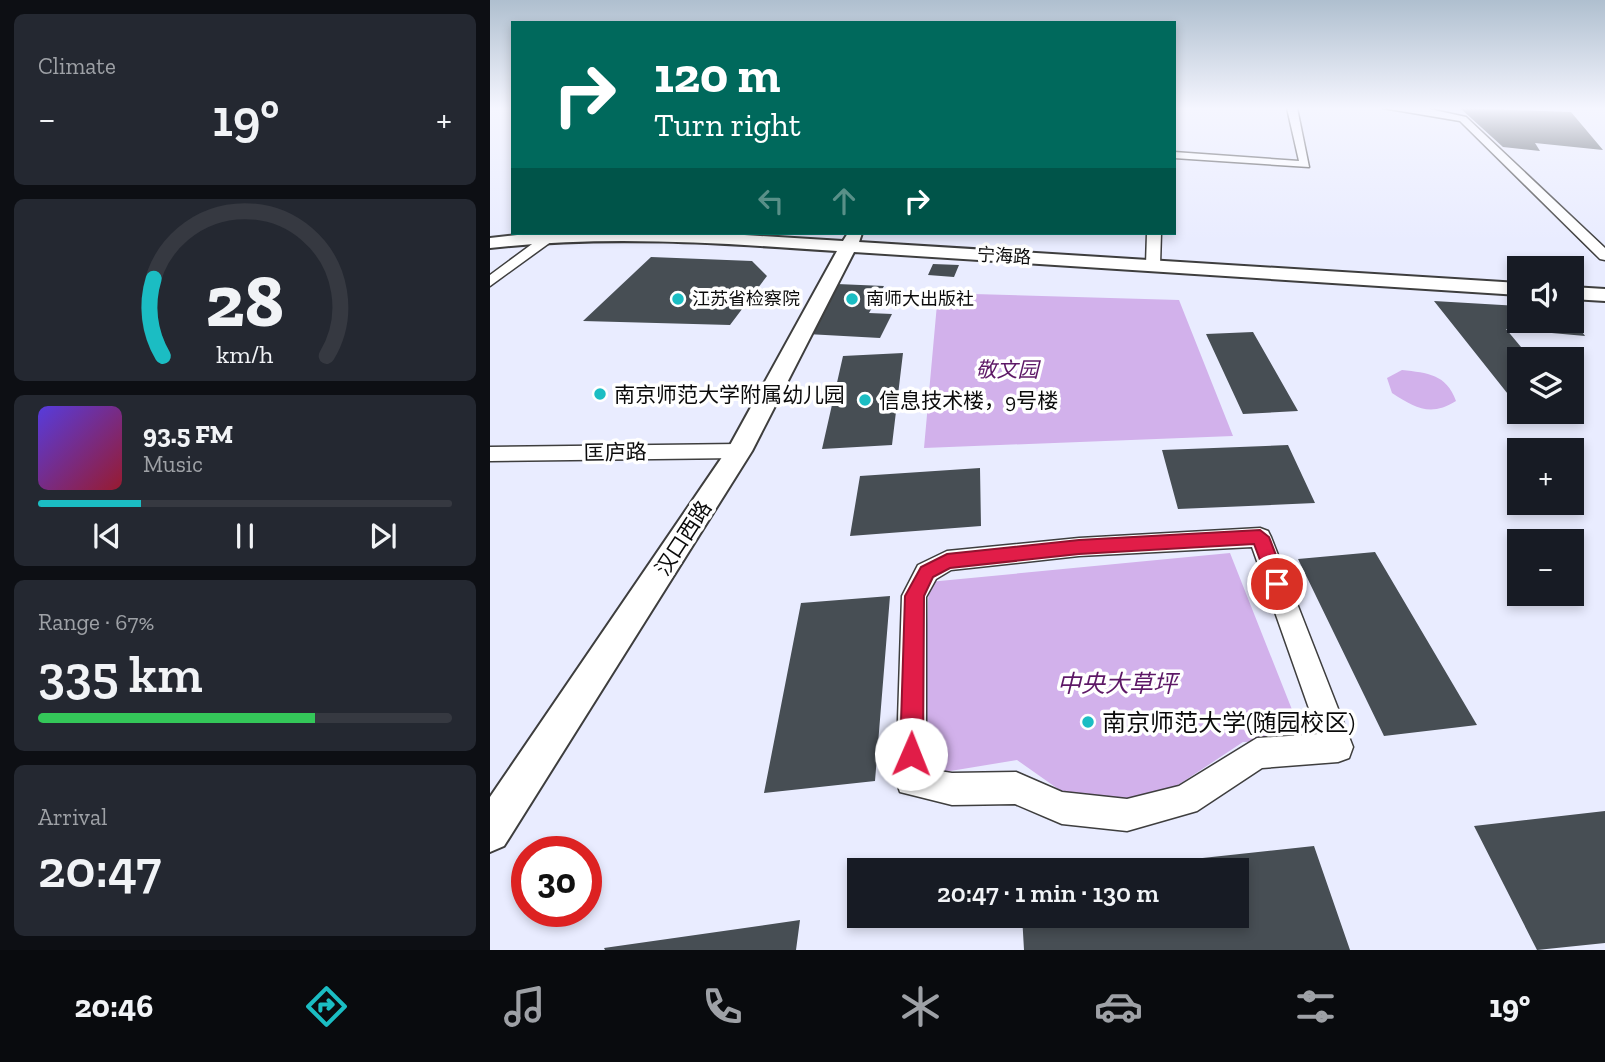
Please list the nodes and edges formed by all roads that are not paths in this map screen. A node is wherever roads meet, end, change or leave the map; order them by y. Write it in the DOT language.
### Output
graph roads {
  1 [pos="1302,152"];
  2 [pos="1498,152"];
  3 [pos="1176,155"];
  4 [pos="1154,235"];
  5 [pos="552,236"];
  6 [pos="852,240"];
  7 [pos="490,243"];
  8 [pos="1605,256"];
  9 [pos="1153,265"];
  10 [pos="490,282"];
  11 [pos="1507,288"];
  12 [pos="1584,294"];
  13 [pos="1605,295"];
  14 [pos="740,451"];
  15 [pos="490,454"];
  16 [pos="1260,537"];
  17 [pos="490,832"];
  1 -- 3 [label="street"];
  2 -- 8 [label="street"];
  4 -- 9 [label="street"];
  5 -- 6 [label="street, 宁海路"];
  5 -- 7 [label="street, 宁海路"];
  5 -- 10 [label="street"];
  6 -- 9 [label="street, 宁海路"];
  6 -- 14 [label="street, 汉口西路"];
  9 -- 11 [label="street, 宁海路"];
  12 -- 13 [label="street"];
  14 -- 15 [label="street, 匡庐路"];
  14 -- 17 [label="street, 汉口西路"];
  16 -- 16 [label="street"];
}
